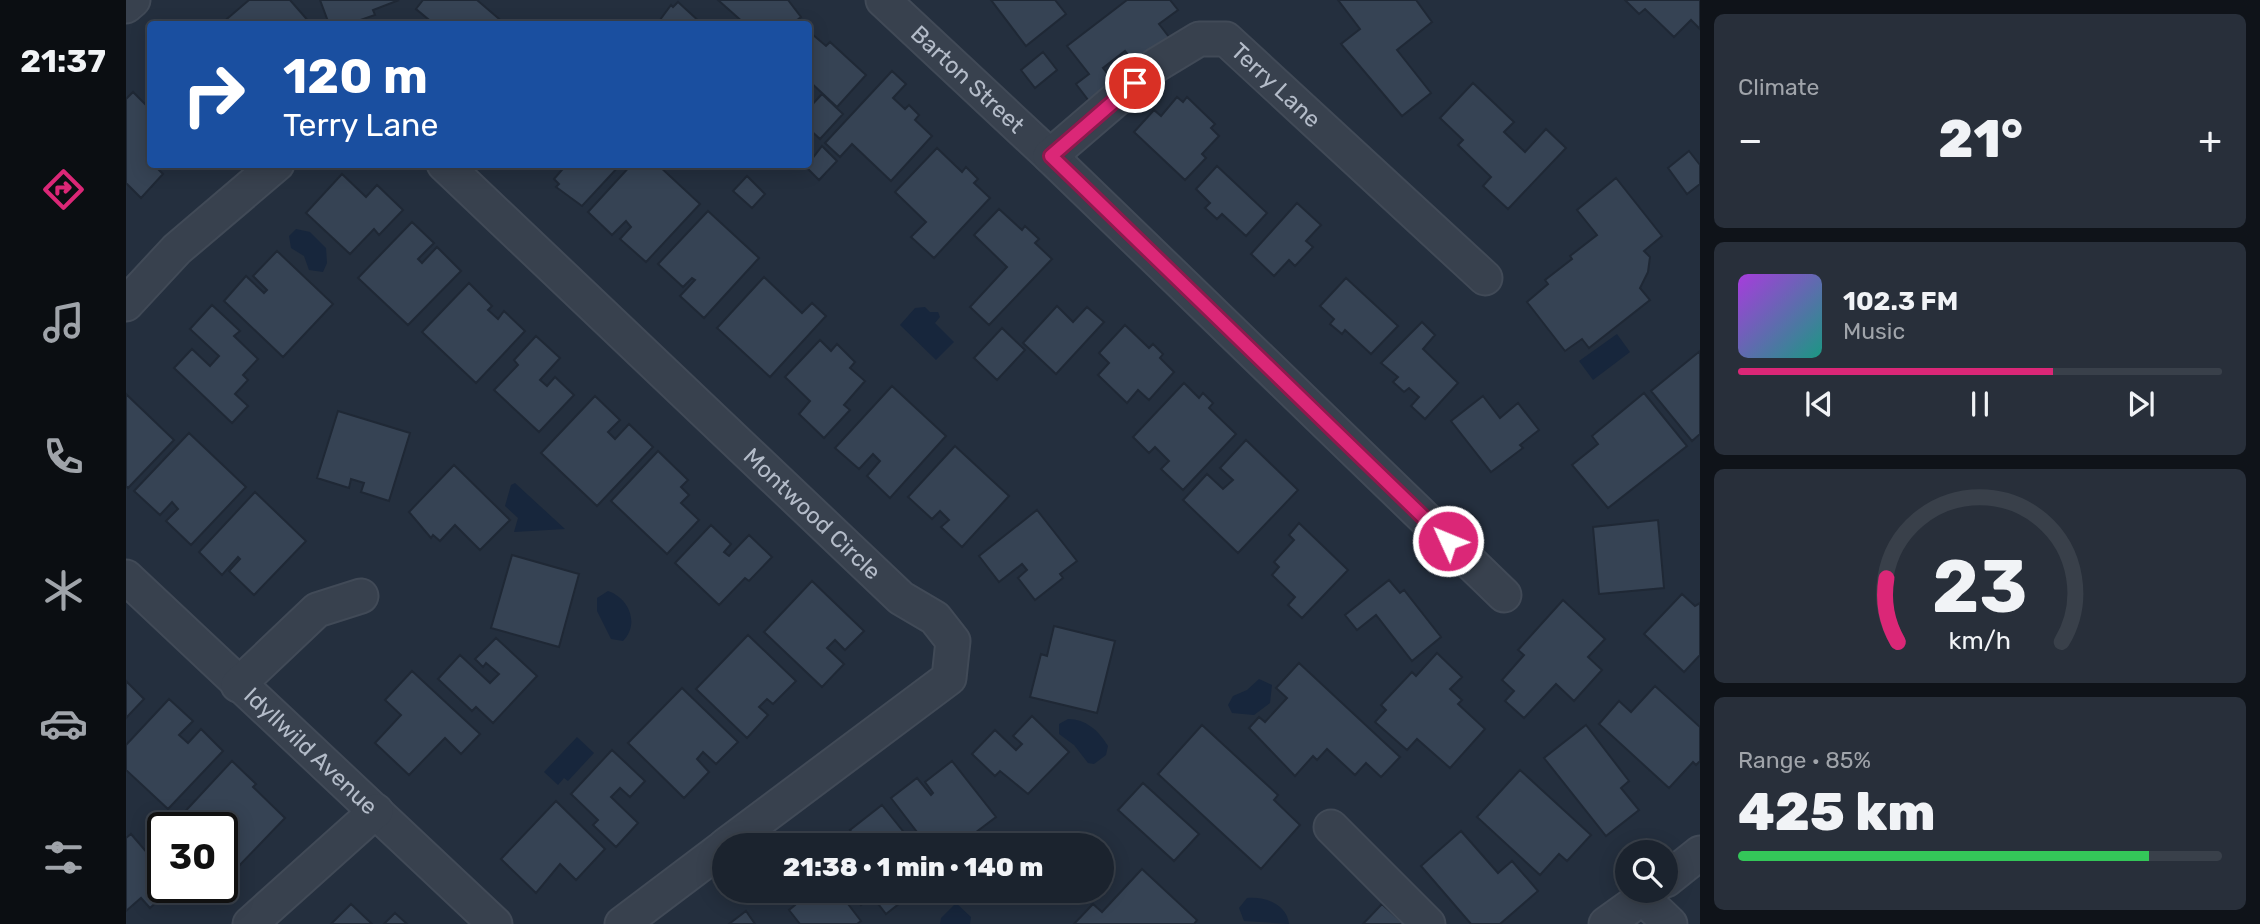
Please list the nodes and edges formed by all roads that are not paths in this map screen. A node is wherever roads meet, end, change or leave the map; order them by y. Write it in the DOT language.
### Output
graph roads {
  1 [pos="883,0"];
  2 [pos="1051,156"];
  3 [pos="272,168"];
  4 [pos="448,168"];
  5 [pos="1485,278"];
  6 [pos="126,304"];
  7 [pos="126,577"];
  8 [pos="1504,595"];
  9 [pos="361,596"];
  10 [pos="238,685"];
  11 [pos="376,811"];
  12 [pos="1331,827"];
  13 [pos="742,833"];
  14 [pos="1700,853"];
  15 [pos="712,856"];
  16 [pos="1678,870"];
  17 [pos="1635,903"];
  18 [pos="1660,903"];
  19 [pos="250,924"];
  20 [pos="495,924"];
  21 [pos="622,924"];
  22 [pos="1428,924"];
  23 [pos="1606,924"];
  24 [pos="1670,924"];
  1 -- 2 [label="street, Barton Street"];
  2 -- 5 [label="street, Terry Lane"];
  2 -- 8 [label="street, Barton Street"];
  3 -- 6 [label="street"];
  4 -- 13 [label="street, Montwood Circle"];
  7 -- 10 [label="street, Idyllwild Avenue"];
  9 -- 10 [label="street"];
  10 -- 11 [label="street, Idyllwild Avenue"];
  11 -- 19 [label="street"];
  11 -- 20 [label="street, Idyllwild Avenue"];
  12 -- 22 [label="street"];
  14 -- 16 [label="street"];
  15 -- 21 [label="street, Montwood Circle"];
  17 -- 23 [label="street"];
  18 -- 24 [label="street"];
}
